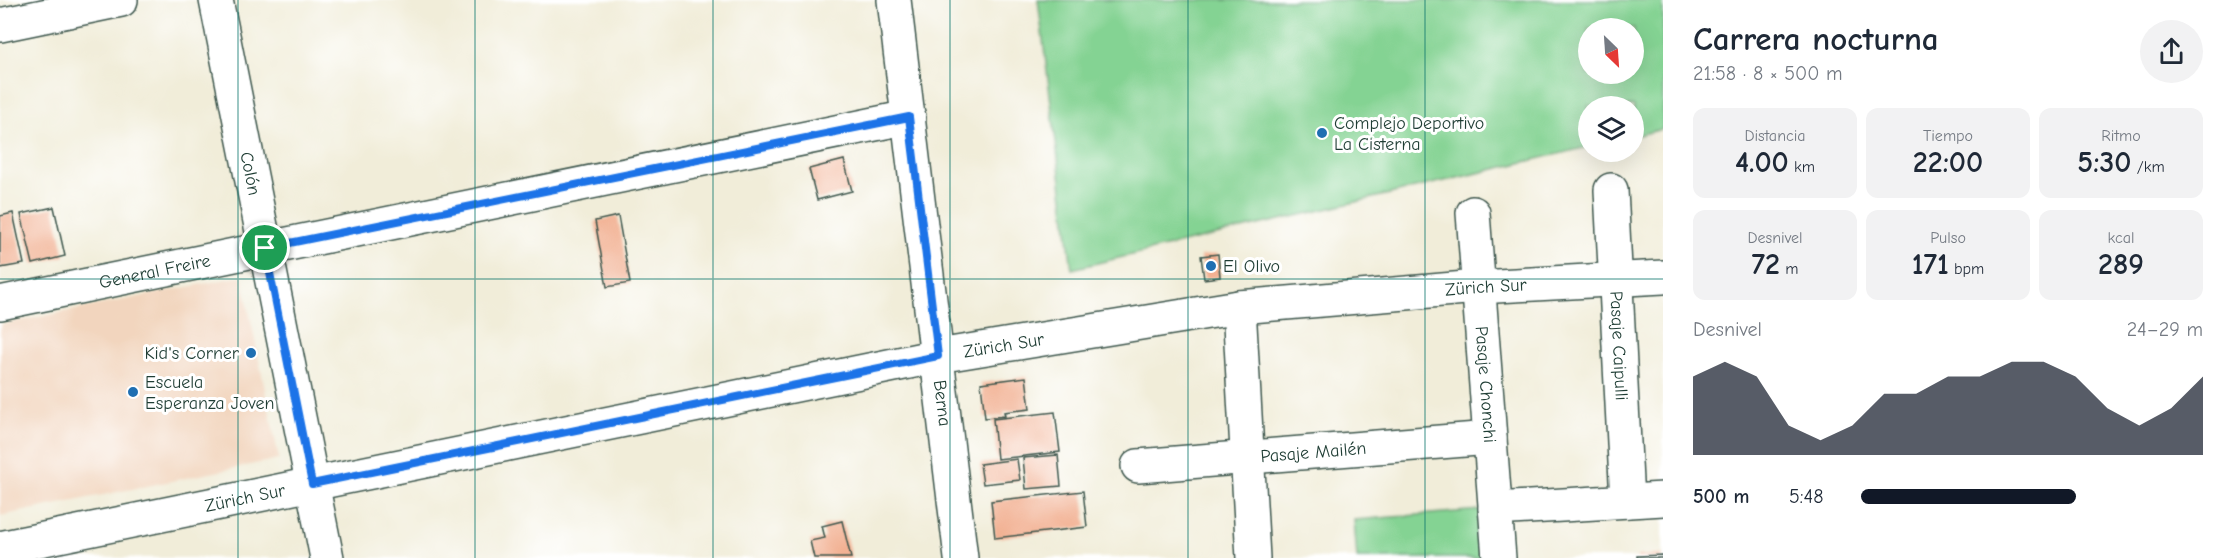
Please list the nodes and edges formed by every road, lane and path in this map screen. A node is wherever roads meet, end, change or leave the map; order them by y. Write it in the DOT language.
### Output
graph roads {
  1 [pos="121,0"];
  2 [pos="216,0"];
  3 [pos="894,0"];
  4 [pos="0,25"];
  5 [pos="909,117"];
  6 [pos="1611,190"];
  7 [pos="1473,213"];
  8 [pos="265,248"];
  9 [pos="1663,277"];
  10 [pos="1616,279"];
  11 [pos="1478,286"];
  12 [pos="0,303"];
  13 [pos="1239,307"];
  14 [pos="938,356"];
  15 [pos="1490,438"];
  16 [pos="1247,456"];
  17 [pos="1138,466"];
  18 [pos="312,484"];
  19 [pos="1663,499"];
  20 [pos="1627,501"];
  21 [pos="1495,509"];
  22 [pos="0,548"];
  23 [pos="327,558"];
  24 [pos="961,558"];
  25 [pos="1253,558"];
  26 [pos="1499,558"];
  1 -- 4 [label="street"];
  2 -- 8 [label="street, Colón"];
  3 -- 5 [label="street, Berna"];
  5 -- 8 [label="street, General Freire"];
  5 -- 14 [label="street, Berna"];
  6 -- 10 [label="street, Pasaje Caipulli"];
  7 -- 11 [label="street, Pasaje Chonchi"];
  8 -- 12 [label="street, General Freire"];
  8 -- 18 [label="street, Colón"];
  9 -- 10 [label="street, Zürich Sur"];
  10 -- 11 [label="street, Zürich Sur"];
  10 -- 20 [label="street, Pasaje Caipulli"];
  11 -- 13 [label="street, Zürich Sur"];
  11 -- 15 [label="street, Pasaje Chonchi"];
  13 -- 14 [label="street, Zürich Sur"];
  13 -- 16 [label="street"];
  14 -- 18 [label="street, Zürich Sur"];
  14 -- 24 [label="street, Berna"];
  15 -- 16 [label="street, Pasaje Mailén"];
  15 -- 21 [label="street, Pasaje Chonchi"];
  16 -- 17 [label="street, Pasaje Mailén"];
  16 -- 25 [label="street"];
  18 -- 22 [label="street, Zürich Sur"];
  18 -- 23 [label="street, Colón"];
  19 -- 20 [label="street"];
  20 -- 21 [label="street"];
  21 -- 26 [label="street, Pasaje Chonchi"];
}
